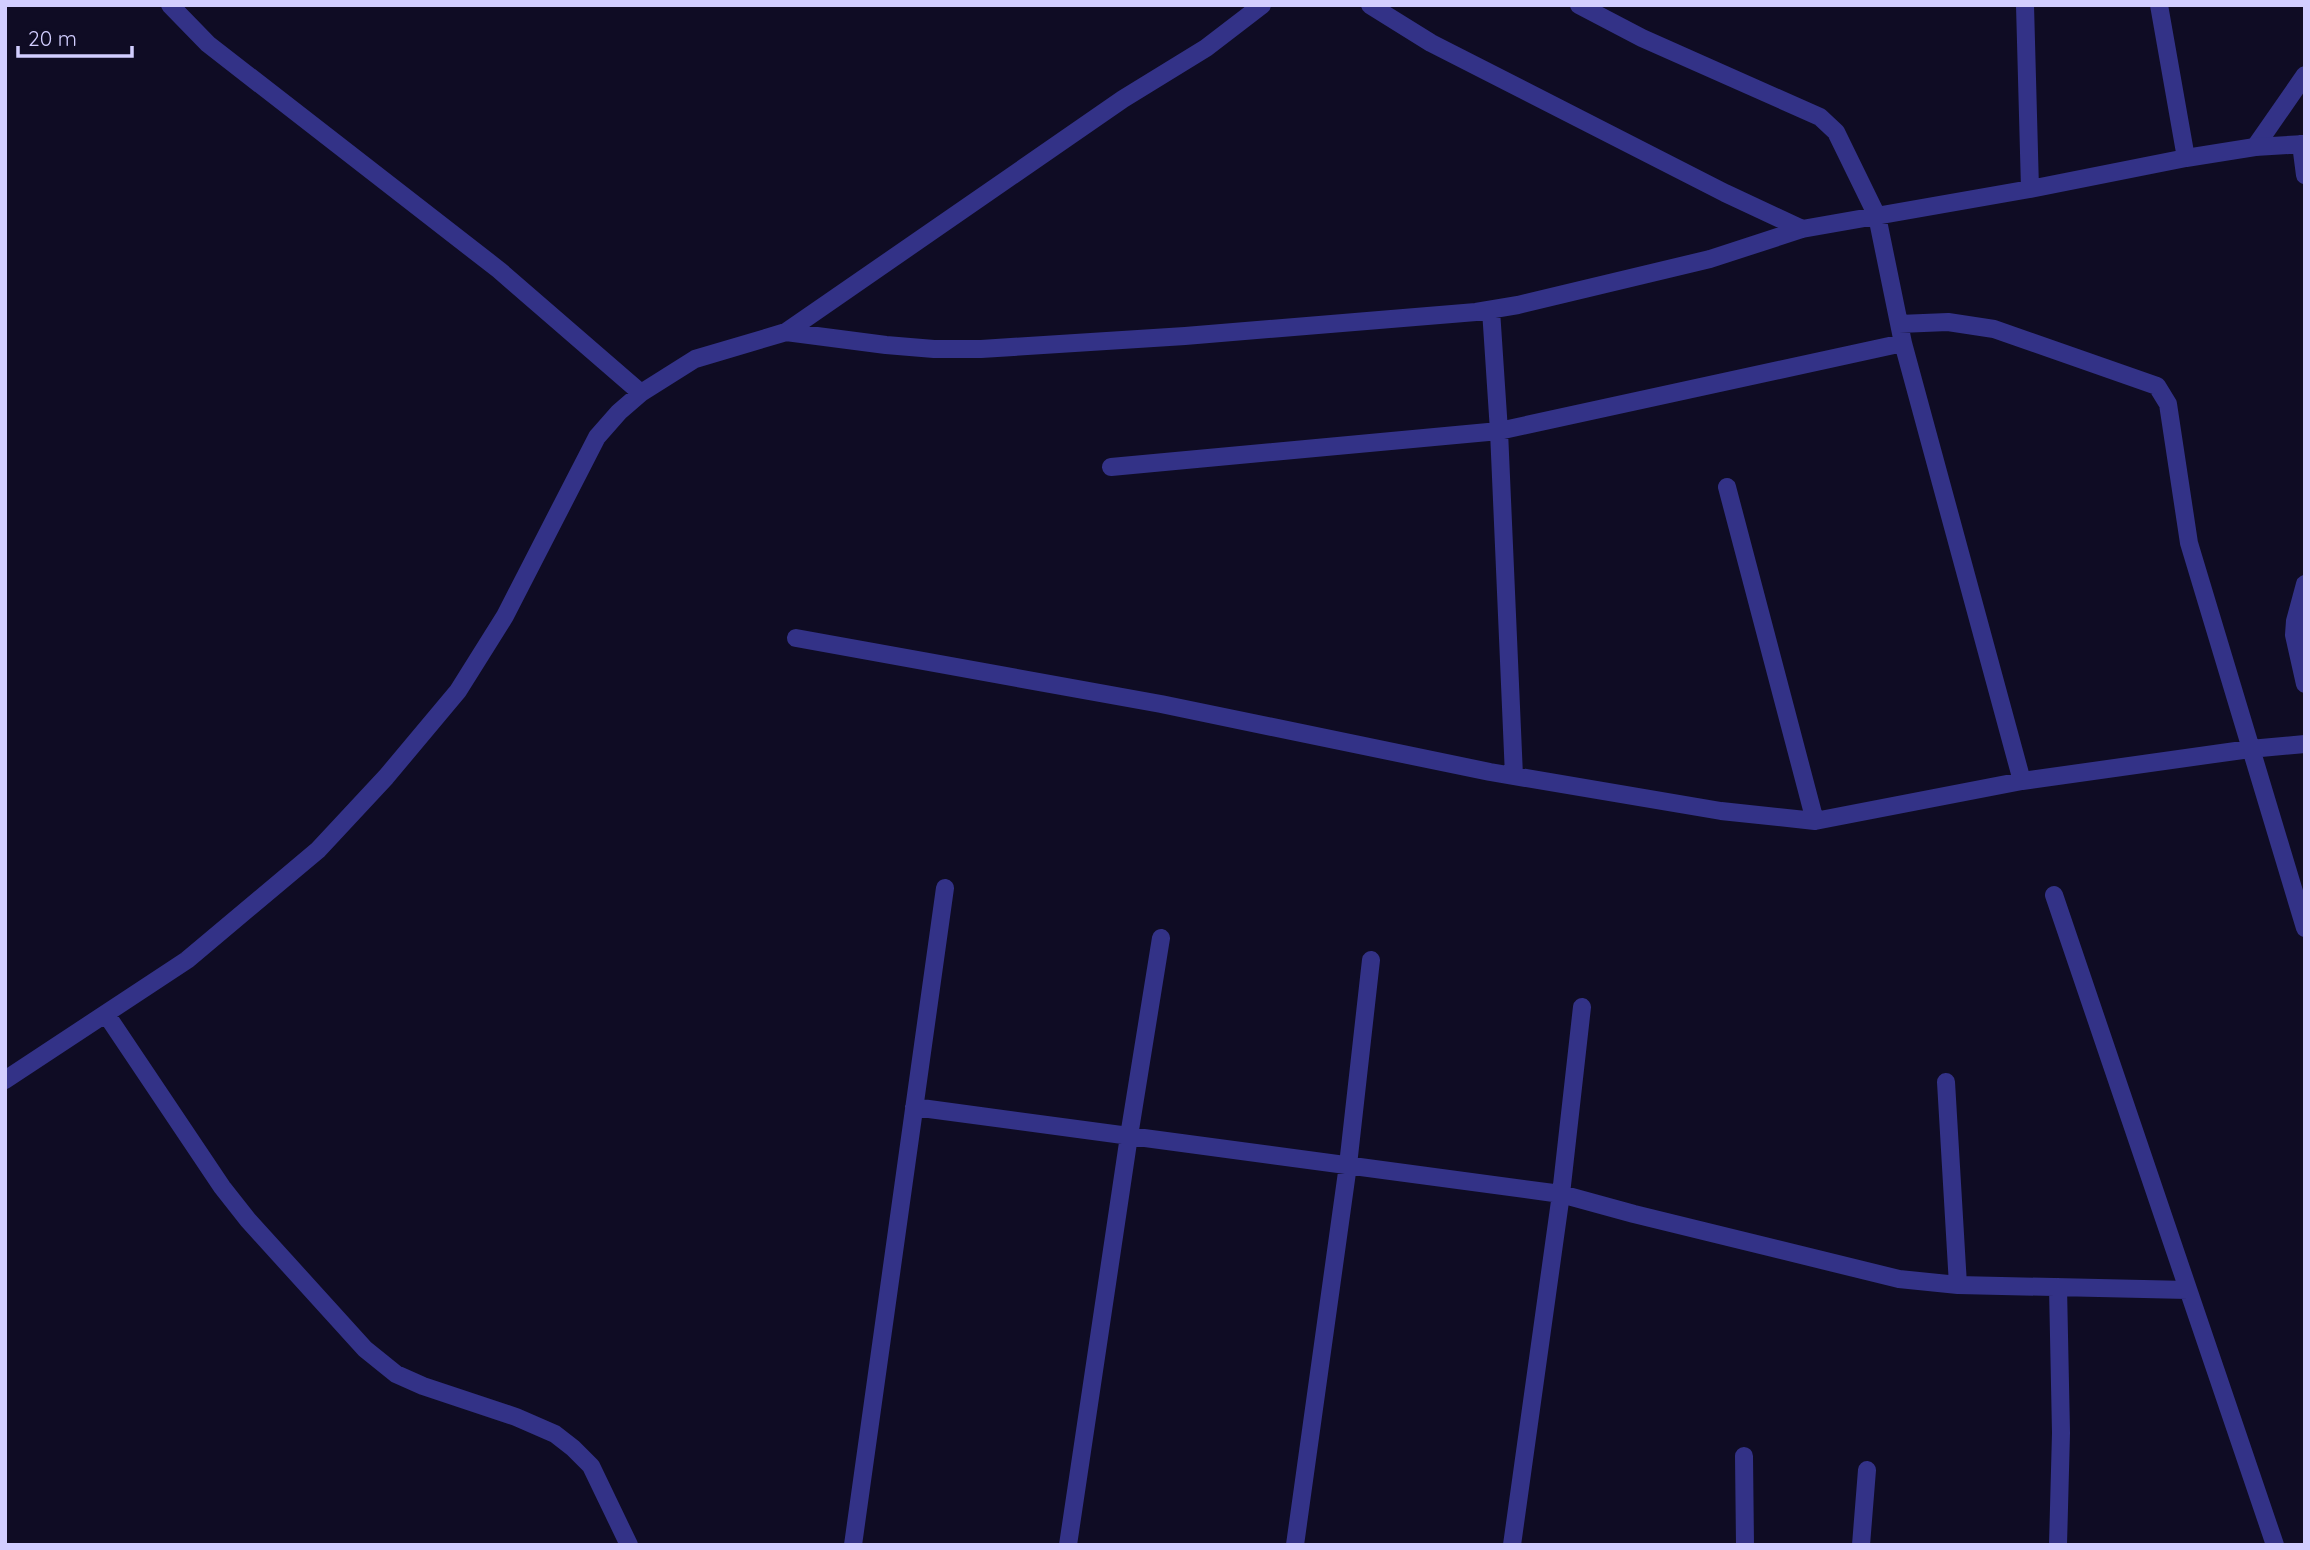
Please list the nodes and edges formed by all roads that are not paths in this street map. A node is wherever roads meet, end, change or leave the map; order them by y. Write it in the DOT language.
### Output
graph roads {
  1 [pos="170,5"];
  2 [pos="1262,5"];
  3 [pos="1370,5"];
  4 [pos="1579,5"];
  5 [pos="2025,5"];
  6 [pos="2159,5"];
  7 [pos="2305,75"];
  8 [pos="2303,144"];
  9 [pos="2255,147"];
  10 [pos="2186,158"];
  11 [pos="2305,175"];
  12 [pos="2030,189"];
  13 [pos="1877,216"];
  14 [pos="1802,229"];
  15 [pos="1491,310"];
  16 [pos="1899,324"];
  17 [pos="786,332"];
  18 [pos="1903,343"];
  19 [pos="641,393"];
  20 [pos="1499,431"];
  21 [pos="1111,467"];
  22 [pos="1727,487"];
  23 [pos="2305,584"];
  24 [pos="796,638"];
  25 [pos="2305,684"];
  26 [pos="2305,744"];
  27 [pos="2250,749"];
  28 [pos="1514,776"];
  29 [pos="2022,781"];
  30 [pos="1815,821"];
  31 [pos="945,888"];
  32 [pos="2054,895"];
  33 [pos="2305,929"];
  34 [pos="1161,938"];
  35 [pos="1371,960"];
  36 [pos="1582,1007"];
  37 [pos="106,1014"];
  38 [pos="5,1080"];
  39 [pos="1946,1082"];
  40 [pos="914,1107"];
  41 [pos="1129,1136"];
  42 [pos="1348,1165"];
  43 [pos="1561,1194"];
  44 [pos="1958,1285"];
  45 [pos="2058,1287"];
  46 [pos="2188,1290"];
  47 [pos="1744,1456"];
  48 [pos="1867,1470"];
  49 [pos="629,1545"];
  50 [pos="853,1545"];
  51 [pos="1068,1545"];
  52 [pos="1295,1545"];
  53 [pos="1511,1545"];
  54 [pos="1745,1545"];
  55 [pos="1861,1545"];
  56 [pos="2058,1545"];
  57 [pos="2275,1545"];
  1 -- 19 [label="street"];
  2 -- 17 [label="street"];
  3 -- 14 [label="street"];
  4 -- 13 [label="street"];
  5 -- 12 [label="street"];
  6 -- 10 [label="street"];
  7 -- 9 [label="street"];
  8 -- 9 [label="street"];
  8 -- 11 [label="street"];
  9 -- 10 [label="street"];
  10 -- 12 [label="street"];
  12 -- 13 [label="street"];
  13 -- 14 [label="street"];
  13 -- 16 [label="street"];
  14 -- 15 [label="street"];
  15 -- 17 [label="street"];
  15 -- 20 [label="street"];
  16 -- 18 [label="street"];
  16 -- 27 [label="street"];
  17 -- 19 [label="street"];
  18 -- 20 [label="street"];
  18 -- 29 [label="street"];
  19 -- 37 [label="street"];
  20 -- 21 [label="street"];
  20 -- 28 [label="street"];
  22 -- 30 [label="street"];
  23 -- 25 [label="street"];
  24 -- 28 [label="street"];
  26 -- 27 [label="street"];
  27 -- 29 [label="street"];
  27 -- 33 [label="street"];
  28 -- 30 [label="street"];
  29 -- 30 [label="street"];
  31 -- 40 [label="street"];
  32 -- 46 [label="street"];
  34 -- 41 [label="street"];
  35 -- 42 [label="street"];
  36 -- 43 [label="street"];
  37 -- 38 [label="street"];
  37 -- 49 [label="street"];
  39 -- 44 [label="street"];
  40 -- 41 [label="street"];
  40 -- 50 [label="street"];
  41 -- 42 [label="street"];
  41 -- 51 [label="street"];
  42 -- 43 [label="street"];
  42 -- 52 [label="street"];
  43 -- 44 [label="street"];
  43 -- 53 [label="street"];
  44 -- 45 [label="street"];
  45 -- 46 [label="street"];
  45 -- 56 [label="street"];
  46 -- 57 [label="street"];
  47 -- 54 [label="street"];
  48 -- 55 [label="street"];
}
